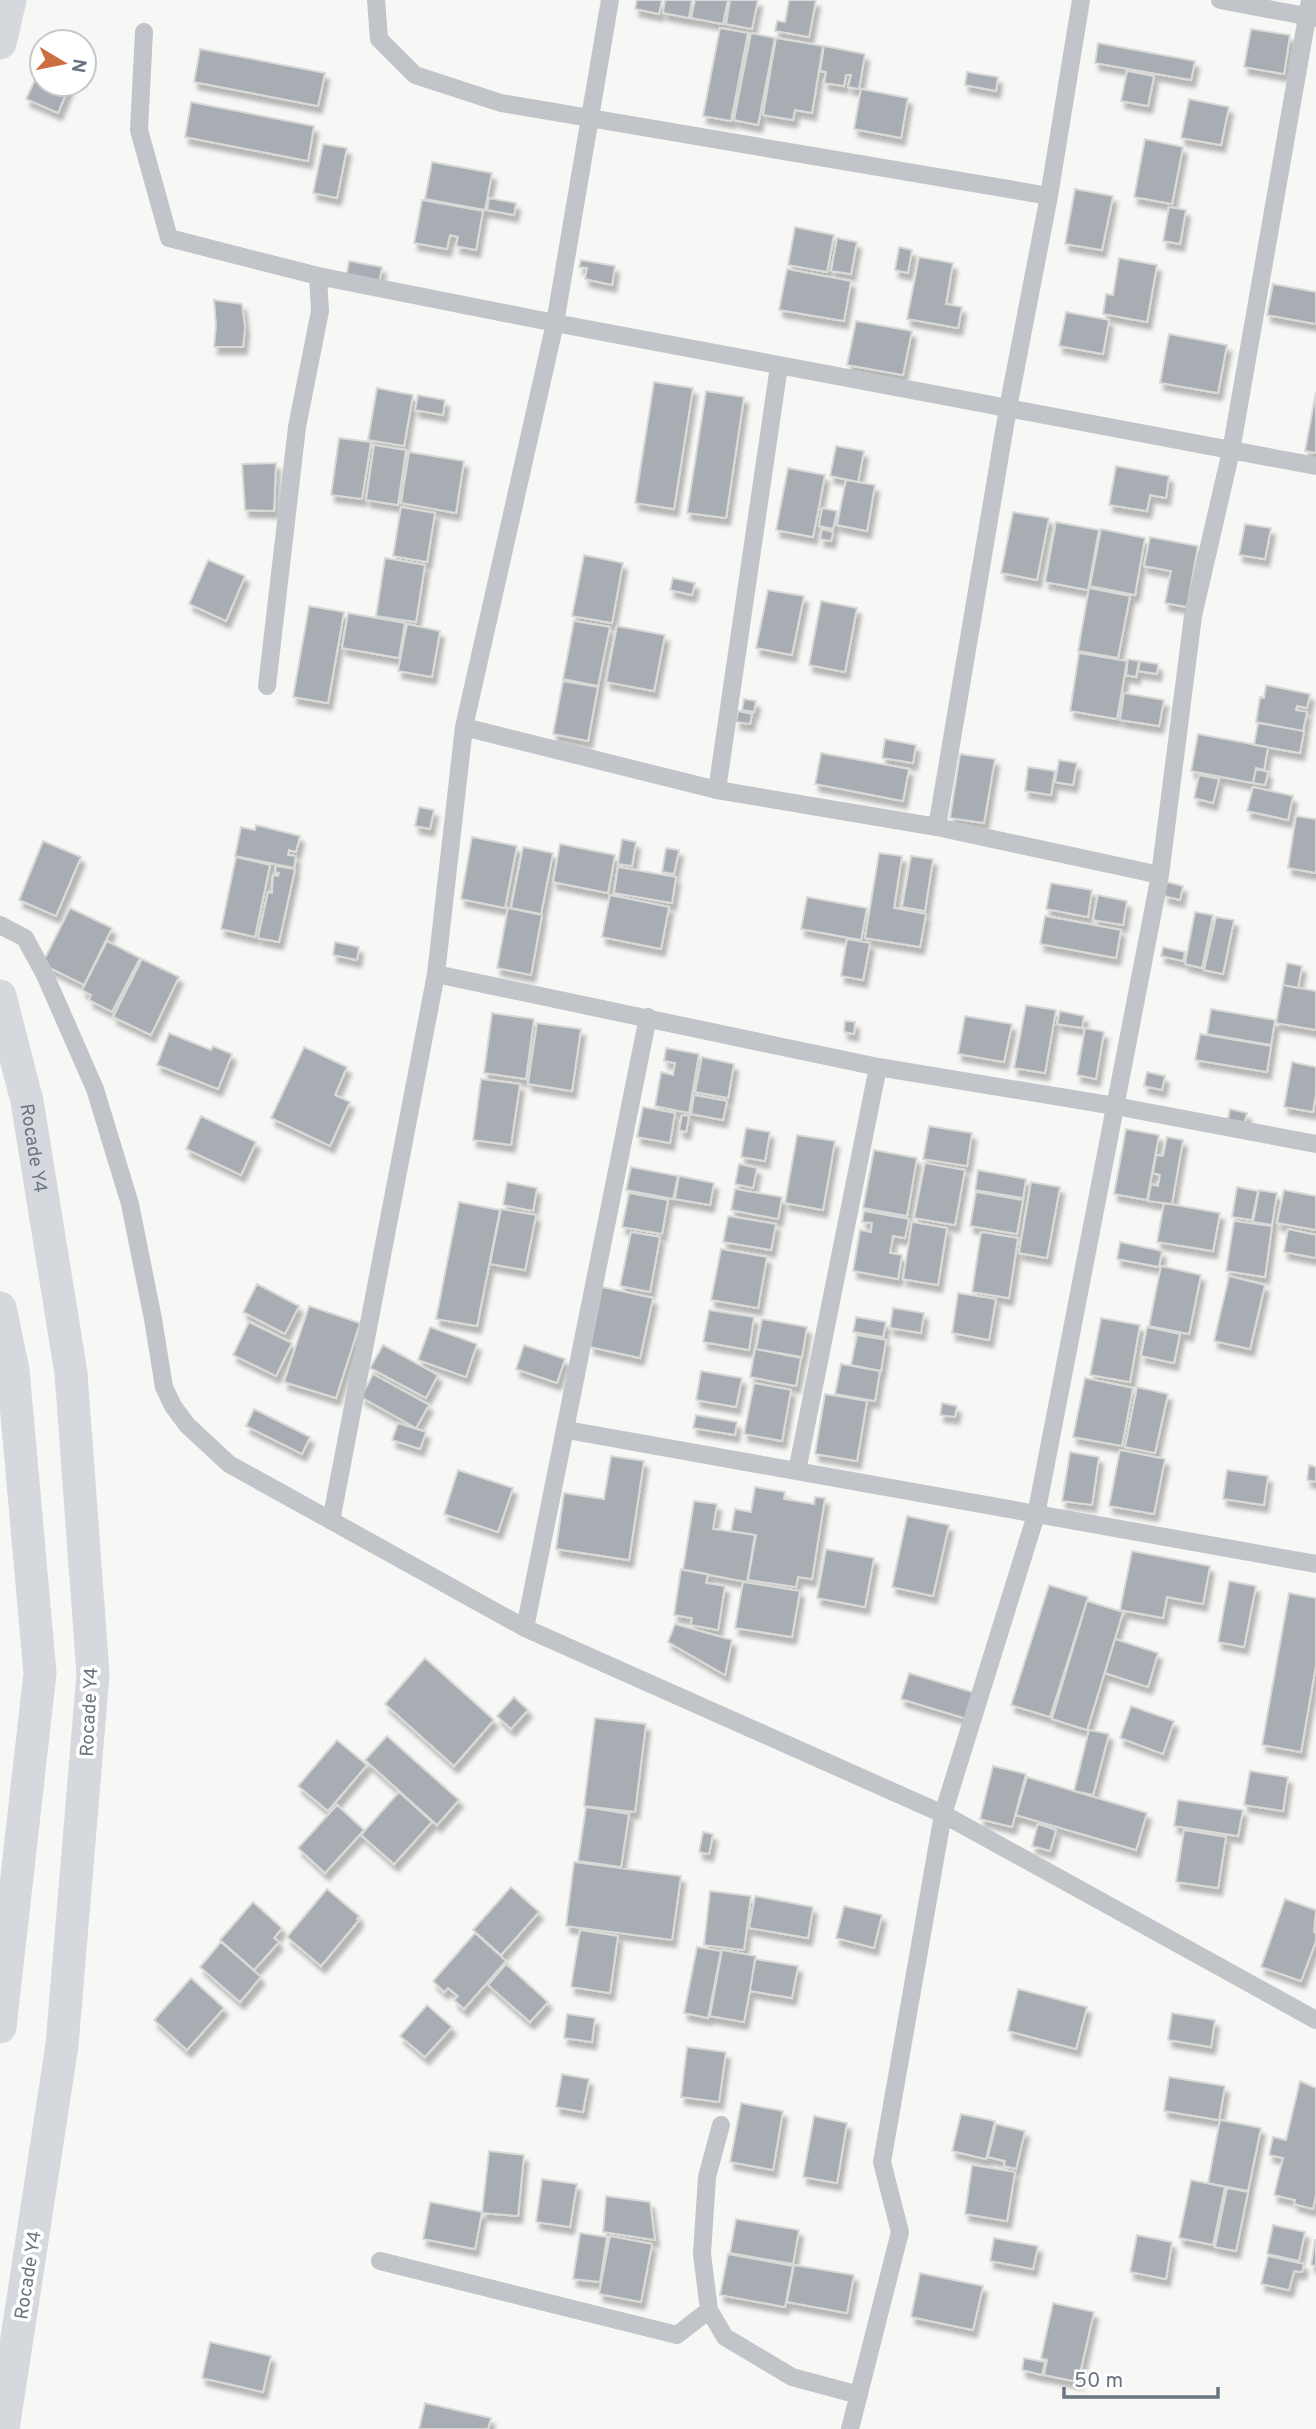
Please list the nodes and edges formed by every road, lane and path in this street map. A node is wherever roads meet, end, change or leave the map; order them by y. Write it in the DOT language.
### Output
graph roads {
  1 [pos="10,0"];
  2 [pos="376,0"];
  3 [pos="610,0"];
  4 [pos="1081,0"];
  5 [pos="1220,0"];
  6 [pos="1311,11"];
  7 [pos="144,32"];
  8 [pos="0,43"];
  9 [pos="591,118"];
  10 [pos="1049,196"];
  11 [pos="318,276"];
  12 [pos="555,323"];
  13 [pos="779,366"];
  14 [pos="1008,408"];
  15 [pos="1231,451"];
  16 [pos="1316,466"];
  17 [pos="267,686"];
  18 [pos="464,727"];
  19 [pos="717,790"];
  20 [pos="937,827"];
  21 [pos="1160,875"];
  22 [pos="0,925"];
  23 [pos="436,974"];
  24 [pos="0,996"];
  25 [pos="648,1017"];
  26 [pos="878,1067"];
  27 [pos="1115,1106"];
  28 [pos="1316,1144"];
  29 [pos="0,1308"];
  30 [pos="567,1430"];
  31 [pos="797,1471"];
  32 [pos="1036,1514"];
  33 [pos="331,1521"];
  34 [pos="1316,1564"];
  35 [pos="525,1628"];
  36 [pos="943,1814"];
  37 [pos="1316,2020"];
  38 [pos="0,2027"];
  39 [pos="721,2125"];
  40 [pos="380,2261"];
  41 [pos="709,2310"];
  42 [pos="859,2395"];
  43 [pos="3,2429"];
  44 [pos="850,2429"];
  1 -- 8 [label="highway"];
  2 -- 9 [label="street"];
  3 -- 9 [label="street"];
  4 -- 10 [label="street"];
  5 -- 6 [label="street"];
  6 -- 15 [label="street"];
  7 -- 11 [label="street"];
  9 -- 10 [label="street"];
  9 -- 12 [label="street"];
  10 -- 14 [label="street"];
  11 -- 12 [label="street"];
  11 -- 17 [label="street"];
  12 -- 13 [label="street"];
  12 -- 18 [label="street"];
  13 -- 14 [label="street"];
  13 -- 19 [label="street"];
  14 -- 15 [label="street"];
  14 -- 20 [label="street"];
  15 -- 16 [label="street"];
  15 -- 21 [label="street"];
  18 -- 19 [label="street"];
  18 -- 23 [label="street"];
  19 -- 20 [label="street"];
  20 -- 21 [label="street"];
  21 -- 27 [label="street"];
  22 -- 33 [label="street"];
  23 -- 25 [label="street"];
  23 -- 33 [label="street"];
  24 -- 43 [label="highway, Rocade Y4"];
  25 -- 26 [label="street"];
  25 -- 30 [label="street"];
  26 -- 27 [label="street"];
  26 -- 31 [label="street"];
  27 -- 28 [label="street"];
  27 -- 32 [label="street"];
  29 -- 38 [label="highway"];
  30 -- 31 [label="street"];
  30 -- 35 [label="street"];
  31 -- 32 [label="street"];
  32 -- 34 [label="street"];
  32 -- 36 [label="street"];
  33 -- 35 [label="street"];
  35 -- 36 [label="street"];
  36 -- 37 [label="street"];
  36 -- 42 [label="street"];
  39 -- 41 [label="street"];
  40 -- 41 [label="street"];
  41 -- 42 [label="street"];
  42 -- 44 [label="street"];
}
